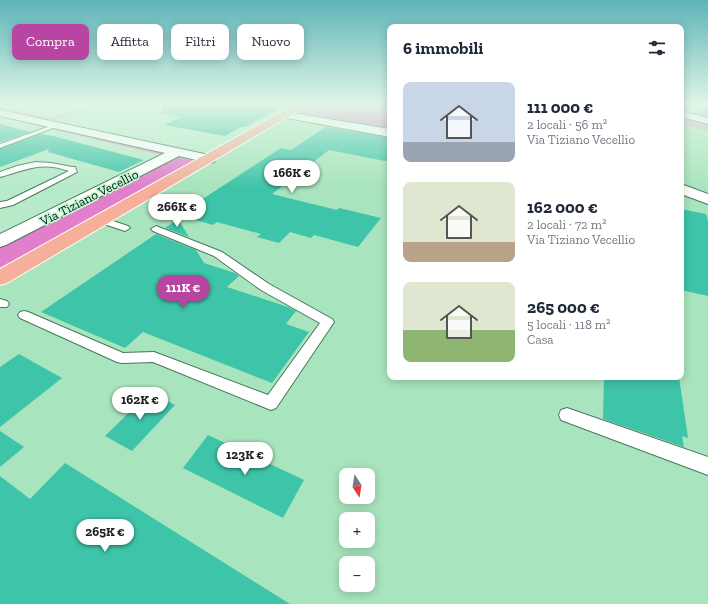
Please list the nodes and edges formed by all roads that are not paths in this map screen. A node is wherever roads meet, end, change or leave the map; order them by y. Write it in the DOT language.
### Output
graph roads {
  1 [pos="43,131"];
  2 [pos="82,131"];
  3 [pos="258,131"];
  4 [pos="0,146"];
  5 [pos="177,152"];
  6 [pos="209,159"];
  7 [pos="0,175"];
  8 [pos="684,190"];
  9 [pos="708,199"];
  10 [pos="0,205"];
  11 [pos="101,220"];
  12 [pos="125,228"];
  13 [pos="156,229"];
  14 [pos="0,241"];
  15 [pos="0,278"];
  16 [pos="24,315"];
  17 [pos="567,415"];
  18 [pos="708,466"];
  1 -- 4 [label="lane"];
  2 -- 5 [label="street, Via Tiziano Vecellio"];
  3 -- 6 [label="main road, Via Tiziano Vecellio"];
  5 -- 6 [label="street, Via Tiziano Vecellio"];
  5 -- 14 [label="street, Via Tiziano Vecellio"];
  6 -- 11 [label="main road, Via Tiziano Vecellio"];
  7 -- 10 [label="lane"];
  8 -- 9 [label="street"];
  11 -- 12 [label="lane, Via Tiziano Vecellio"];
  11 -- 15 [label="main road, Via Tiziano Vecellio"];
  13 -- 16 [label="lane"];
  17 -- 18 [label="lane"];
}
